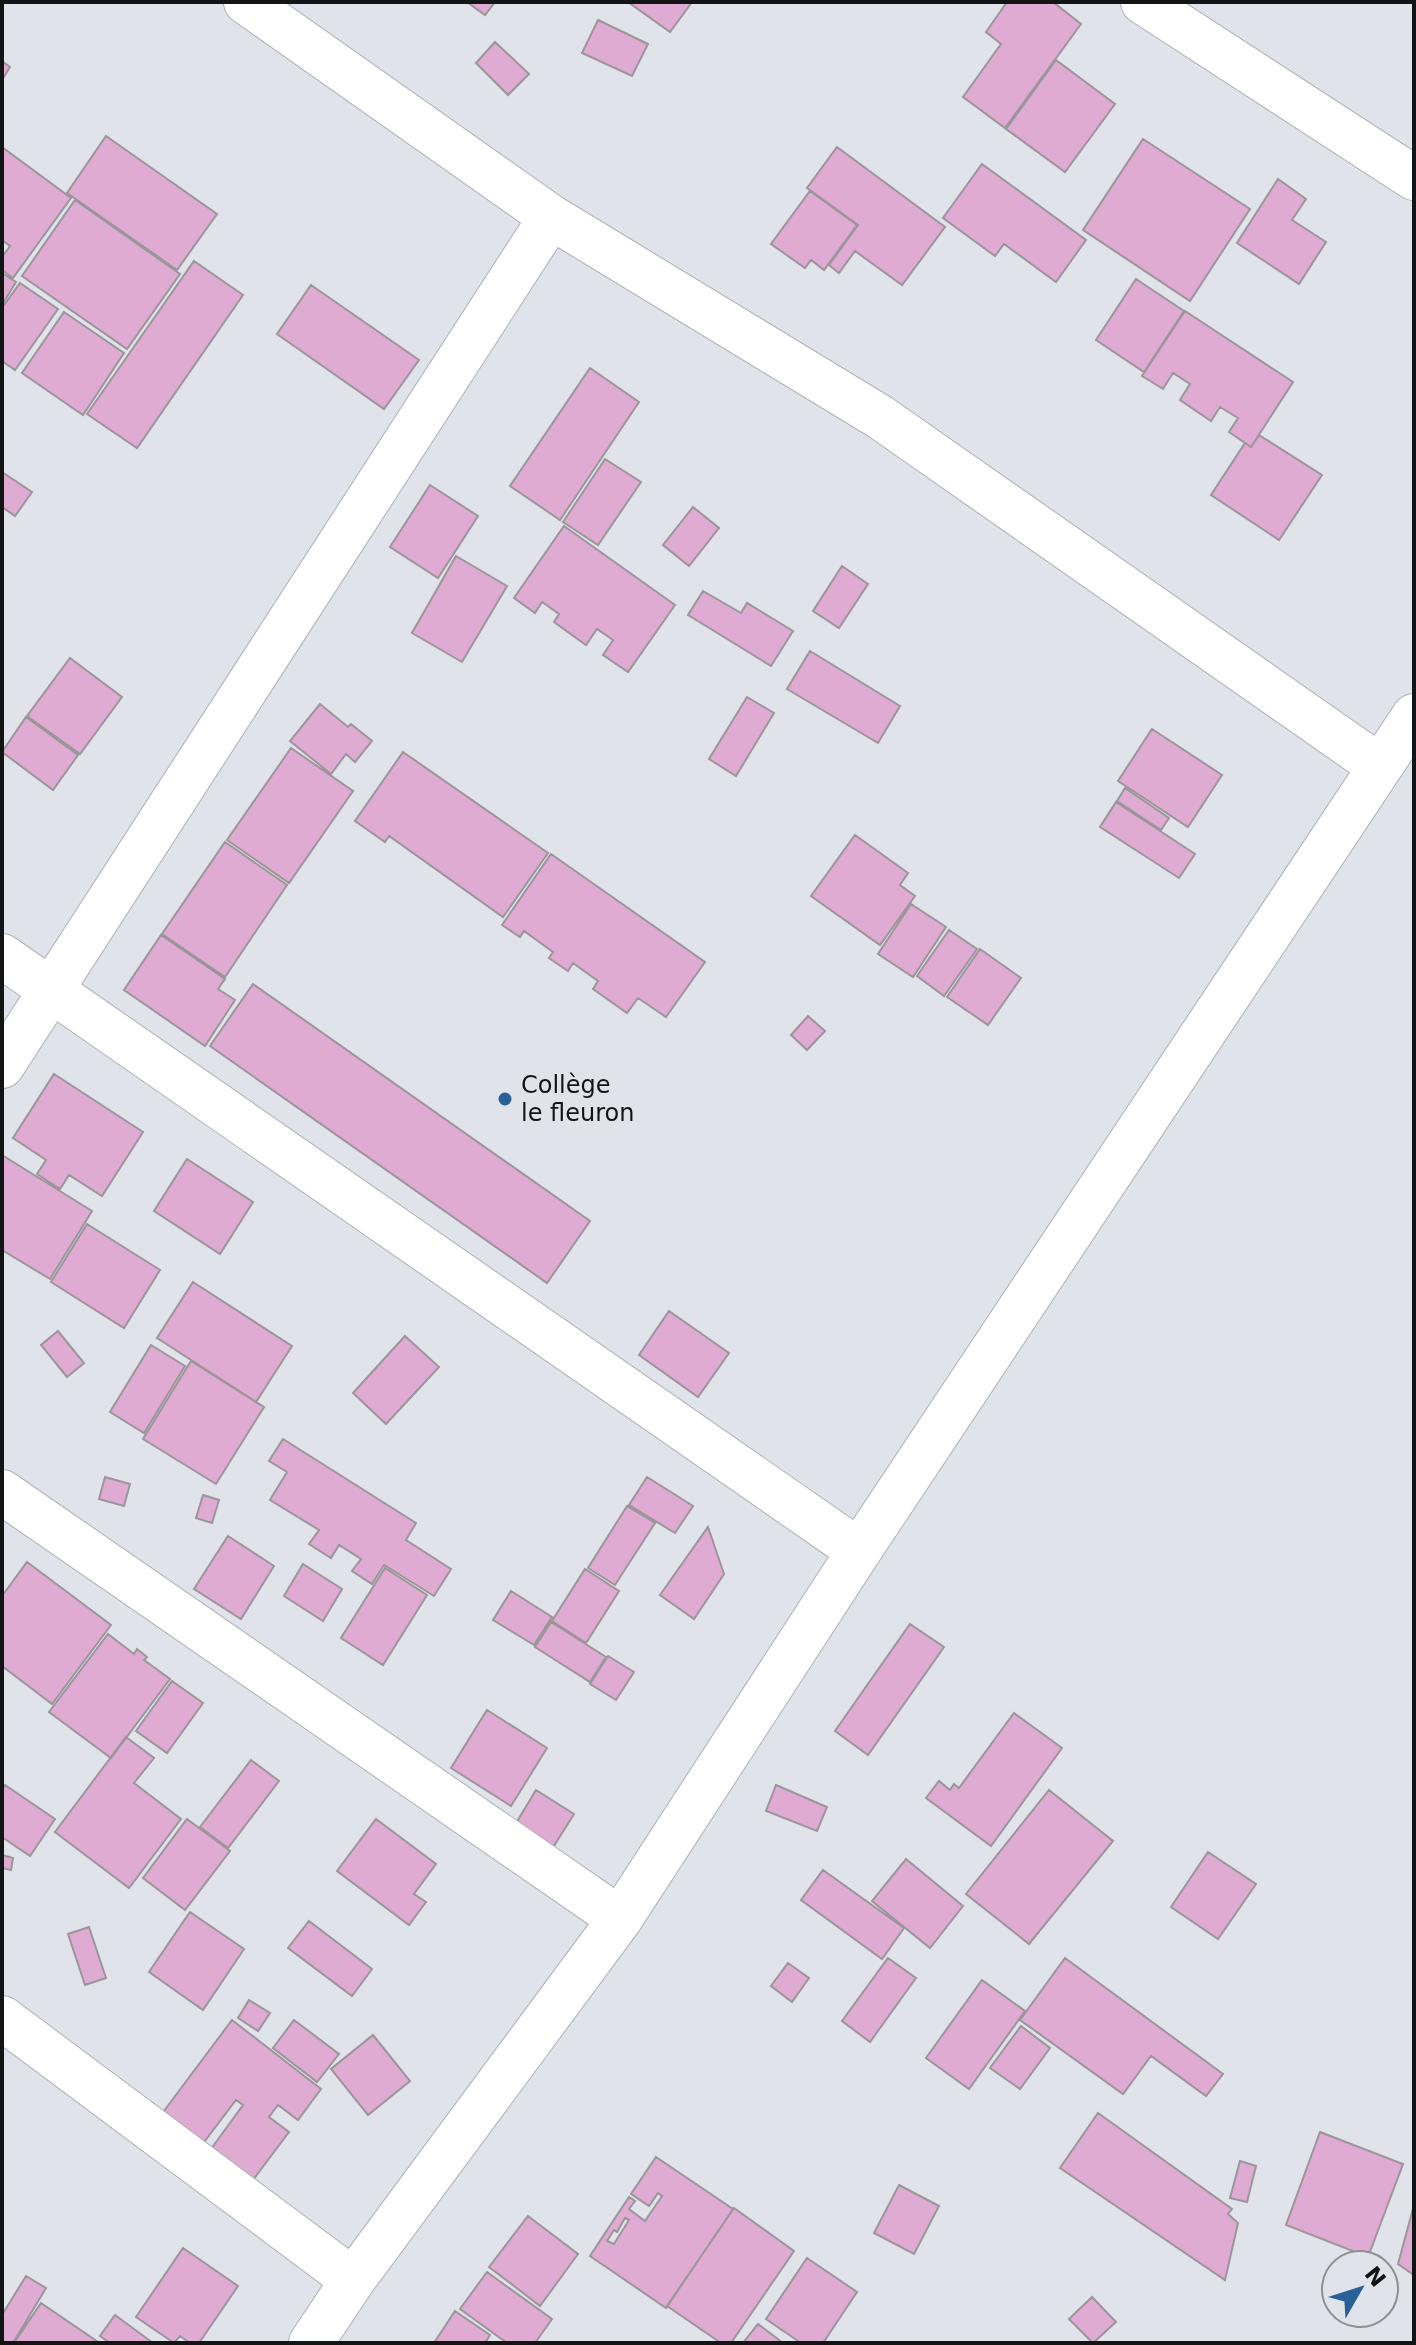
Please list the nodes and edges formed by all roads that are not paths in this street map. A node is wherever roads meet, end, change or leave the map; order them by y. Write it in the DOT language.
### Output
graph roads {
  1 [pos="246,2"];
  2 [pos="1143,2"];
  3 [pos="1414,178"];
  4 [pos="551,217"];
  5 [pos="1414,716"];
  6 [pos="1379,766"];
  7 [pos="2,956"];
  8 [pos="50,988"];
  9 [pos="2,1066"];
  10 [pos="2,1492"];
  11 [pos="859,1551"];
  12 [pos="620,1919"];
  13 [pos="2,2018"];
  14 [pos="353,2280"];
  15 [pos="311,2343"];
  1 -- 4 [label="street"];
  2 -- 3 [label="street"];
  4 -- 6 [label="street"];
  4 -- 8 [label="street"];
  5 -- 6 [label="street"];
  6 -- 11 [label="street"];
  7 -- 8 [label="street"];
  8 -- 9 [label="street"];
  8 -- 11 [label="street"];
  10 -- 12 [label="street"];
  11 -- 12 [label="street"];
  12 -- 14 [label="street"];
  13 -- 14 [label="street"];
  14 -- 15 [label="street"];
}
